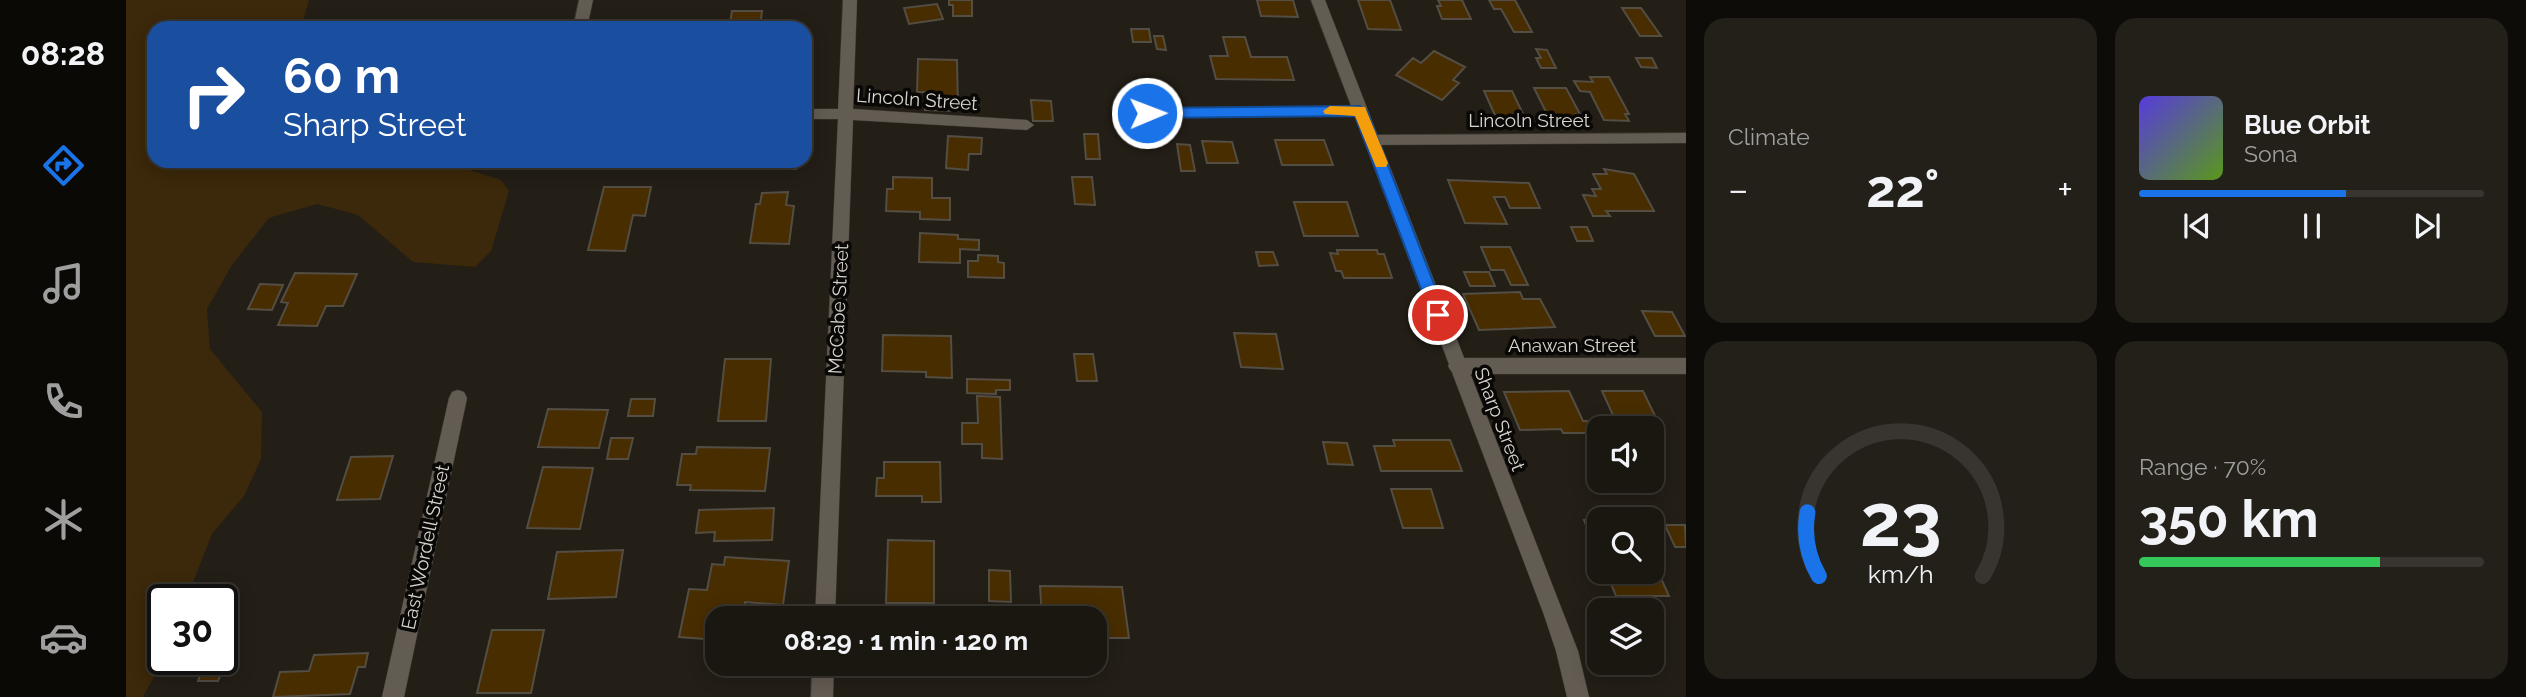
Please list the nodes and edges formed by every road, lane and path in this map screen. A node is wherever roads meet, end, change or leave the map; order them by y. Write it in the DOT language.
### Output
graph roads {
  1 [pos="586,0"];
  2 [pos="850,0"];
  3 [pos="1318,0"];
  4 [pos="582,21"];
  5 [pos="1360,111"];
  6 [pos="1147,113"];
  7 [pos="812,114"];
  8 [pos="845,114"];
  9 [pos="1027,125"];
  10 [pos="1686,138"];
  11 [pos="1372,139"];
  12 [pos="1457,366"];
  13 [pos="1686,366"];
  14 [pos="458,398"];
  15 [pos="825,606"];
  16 [pos="823,676"];
  17 [pos="393,697"];
  18 [pos="822,697"];
  19 [pos="1578,697"];
  1 -- 4 [label="street"];
  2 -- 8 [label="street, McCabe Street"];
  3 -- 5 [label="street, Sharp Street"];
  5 -- 6 [label="street"];
  5 -- 11 [label="street, Sharp Street"];
  7 -- 8 [label="street, Lincoln Street"];
  8 -- 9 [label="street, Lincoln Street"];
  8 -- 15 [label="street, McCabe Street"];
  10 -- 11 [label="street, Lincoln Street"];
  11 -- 12 [label="street, Sharp Street"];
  12 -- 13 [label="street, Anawan Street"];
  12 -- 19 [label="street, Sharp Street"];
  14 -- 17 [label="street, East Wordell Street"];
  16 -- 18 [label="street"];
}
